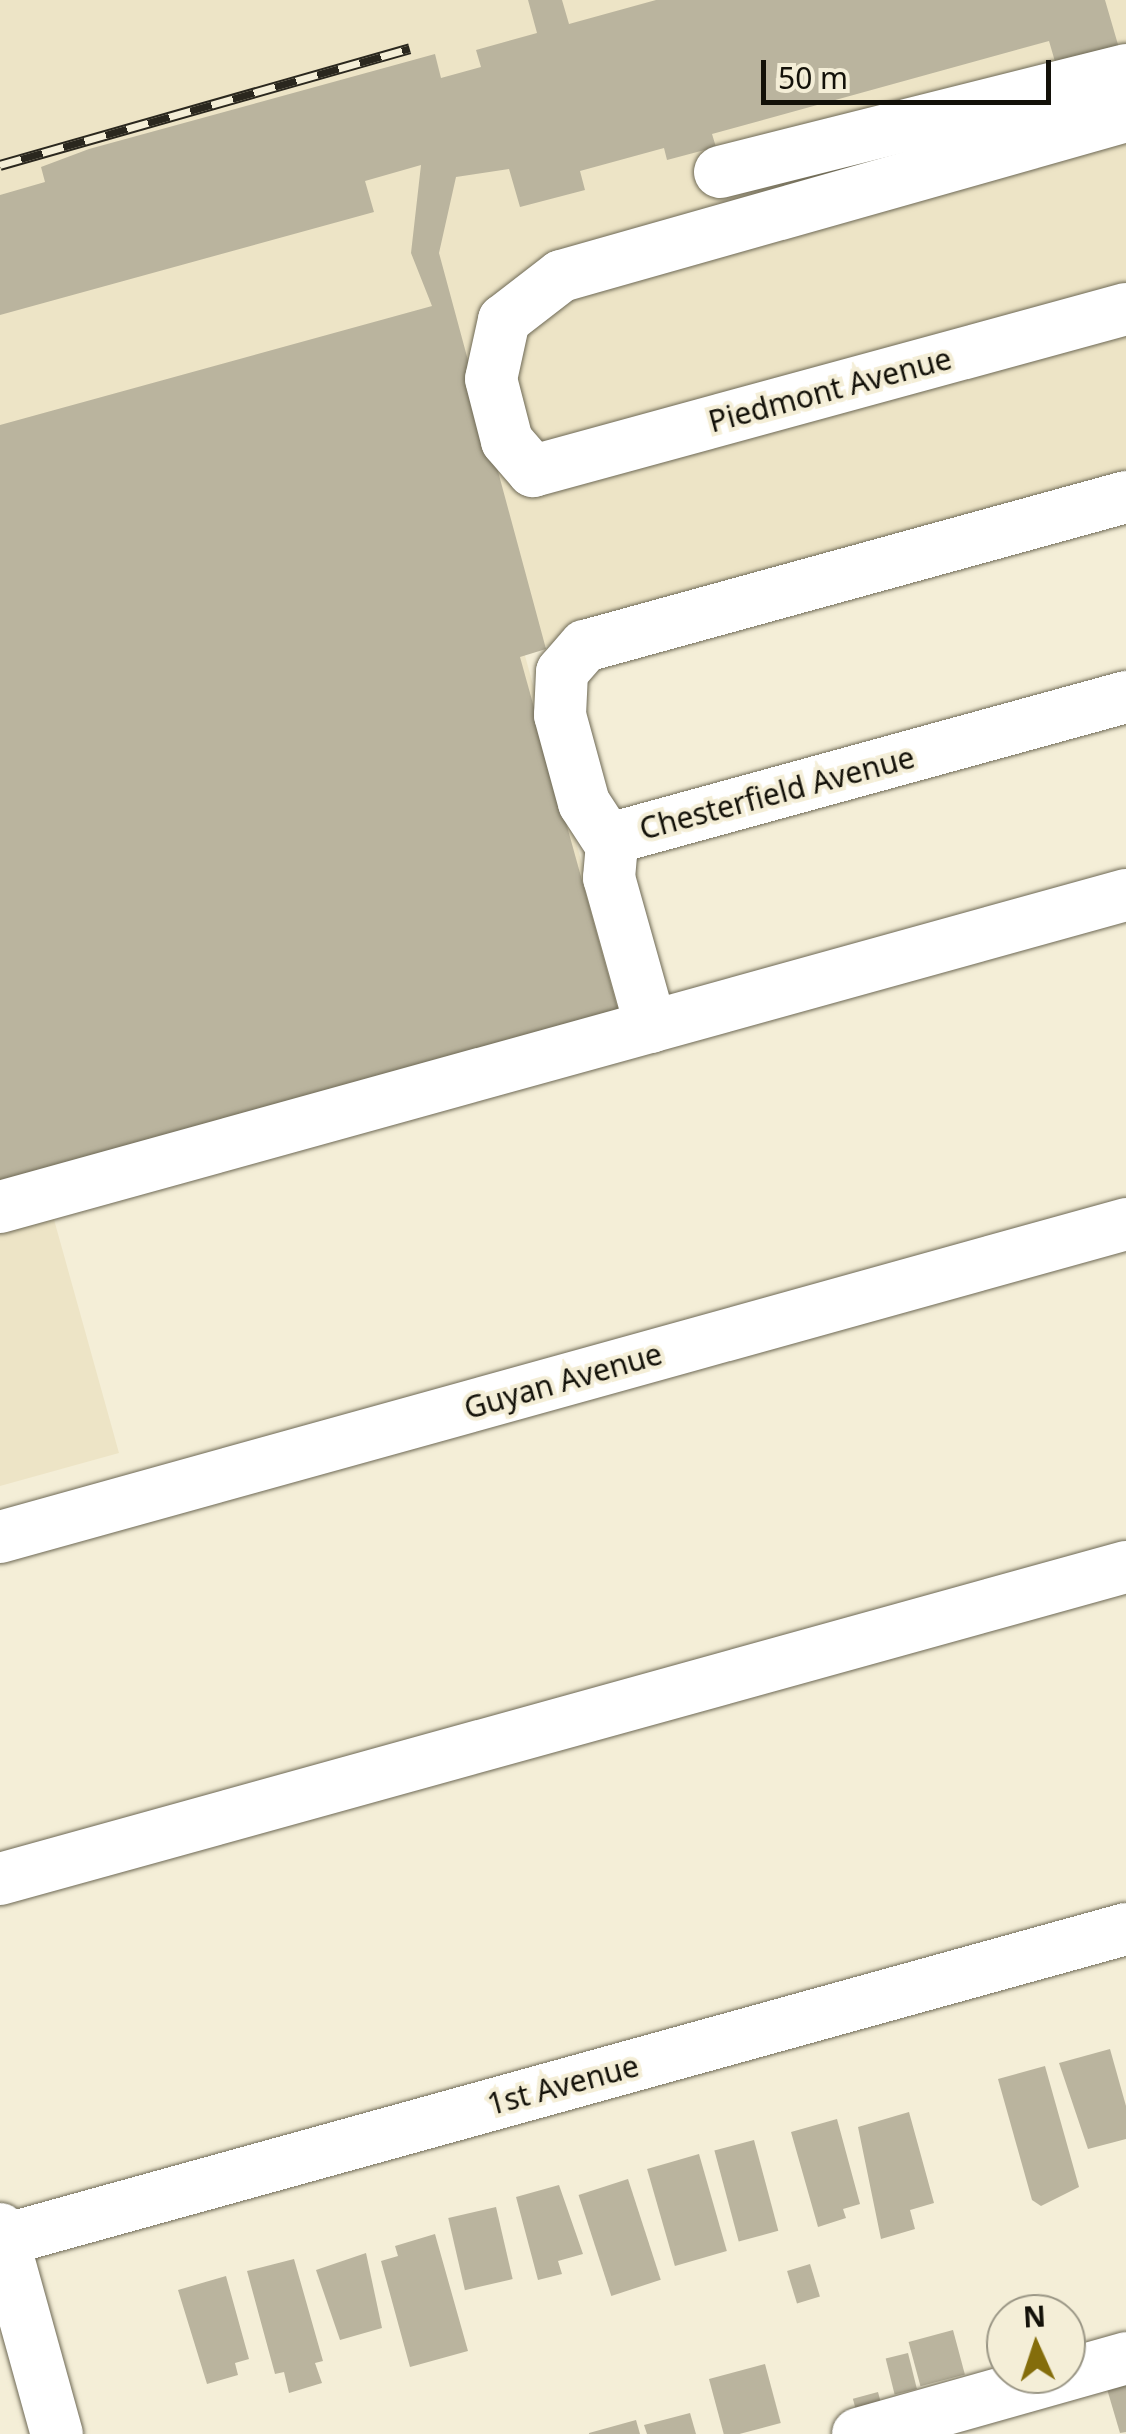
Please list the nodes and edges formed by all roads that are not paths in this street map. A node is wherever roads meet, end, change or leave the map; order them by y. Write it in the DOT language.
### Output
graph roads {
  1 [pos="1126,70"];
  2 [pos="1126,116"];
  3 [pos="720,172"];
  4 [pos="1126,310"];
  5 [pos="1126,497"];
  6 [pos="1126,697"];
  7 [pos="612,846"];
  8 [pos="1126,895"];
  9 [pos="651,1026"];
  10 [pos="0,1207"];
  11 [pos="1126,1224"];
  12 [pos="0,1537"];
  13 [pos="1126,1567"];
  14 [pos="0,1880"];
  15 [pos="1126,1929"];
  16 [pos="1,2237"];
  17 [pos="1126,2358"];
  18 [pos="57,2434"];
  19 [pos="858,2434"];
  1 -- 3 [label="street"];
  2 -- 4 [label="street, Piedmont Avenue"];
  5 -- 7 [label="street"];
  6 -- 7 [label="street, Chesterfield Avenue"];
  7 -- 9 [label="street, Chesterfield Avenue"];
  8 -- 9 [label="street"];
  9 -- 10 [label="street"];
  11 -- 12 [label="street, Guyan Avenue"];
  13 -- 14 [label="street"];
  15 -- 16 [label="street, 1st Avenue"];
  16 -- 18 [label="street"];
  17 -- 19 [label="street"];
}
